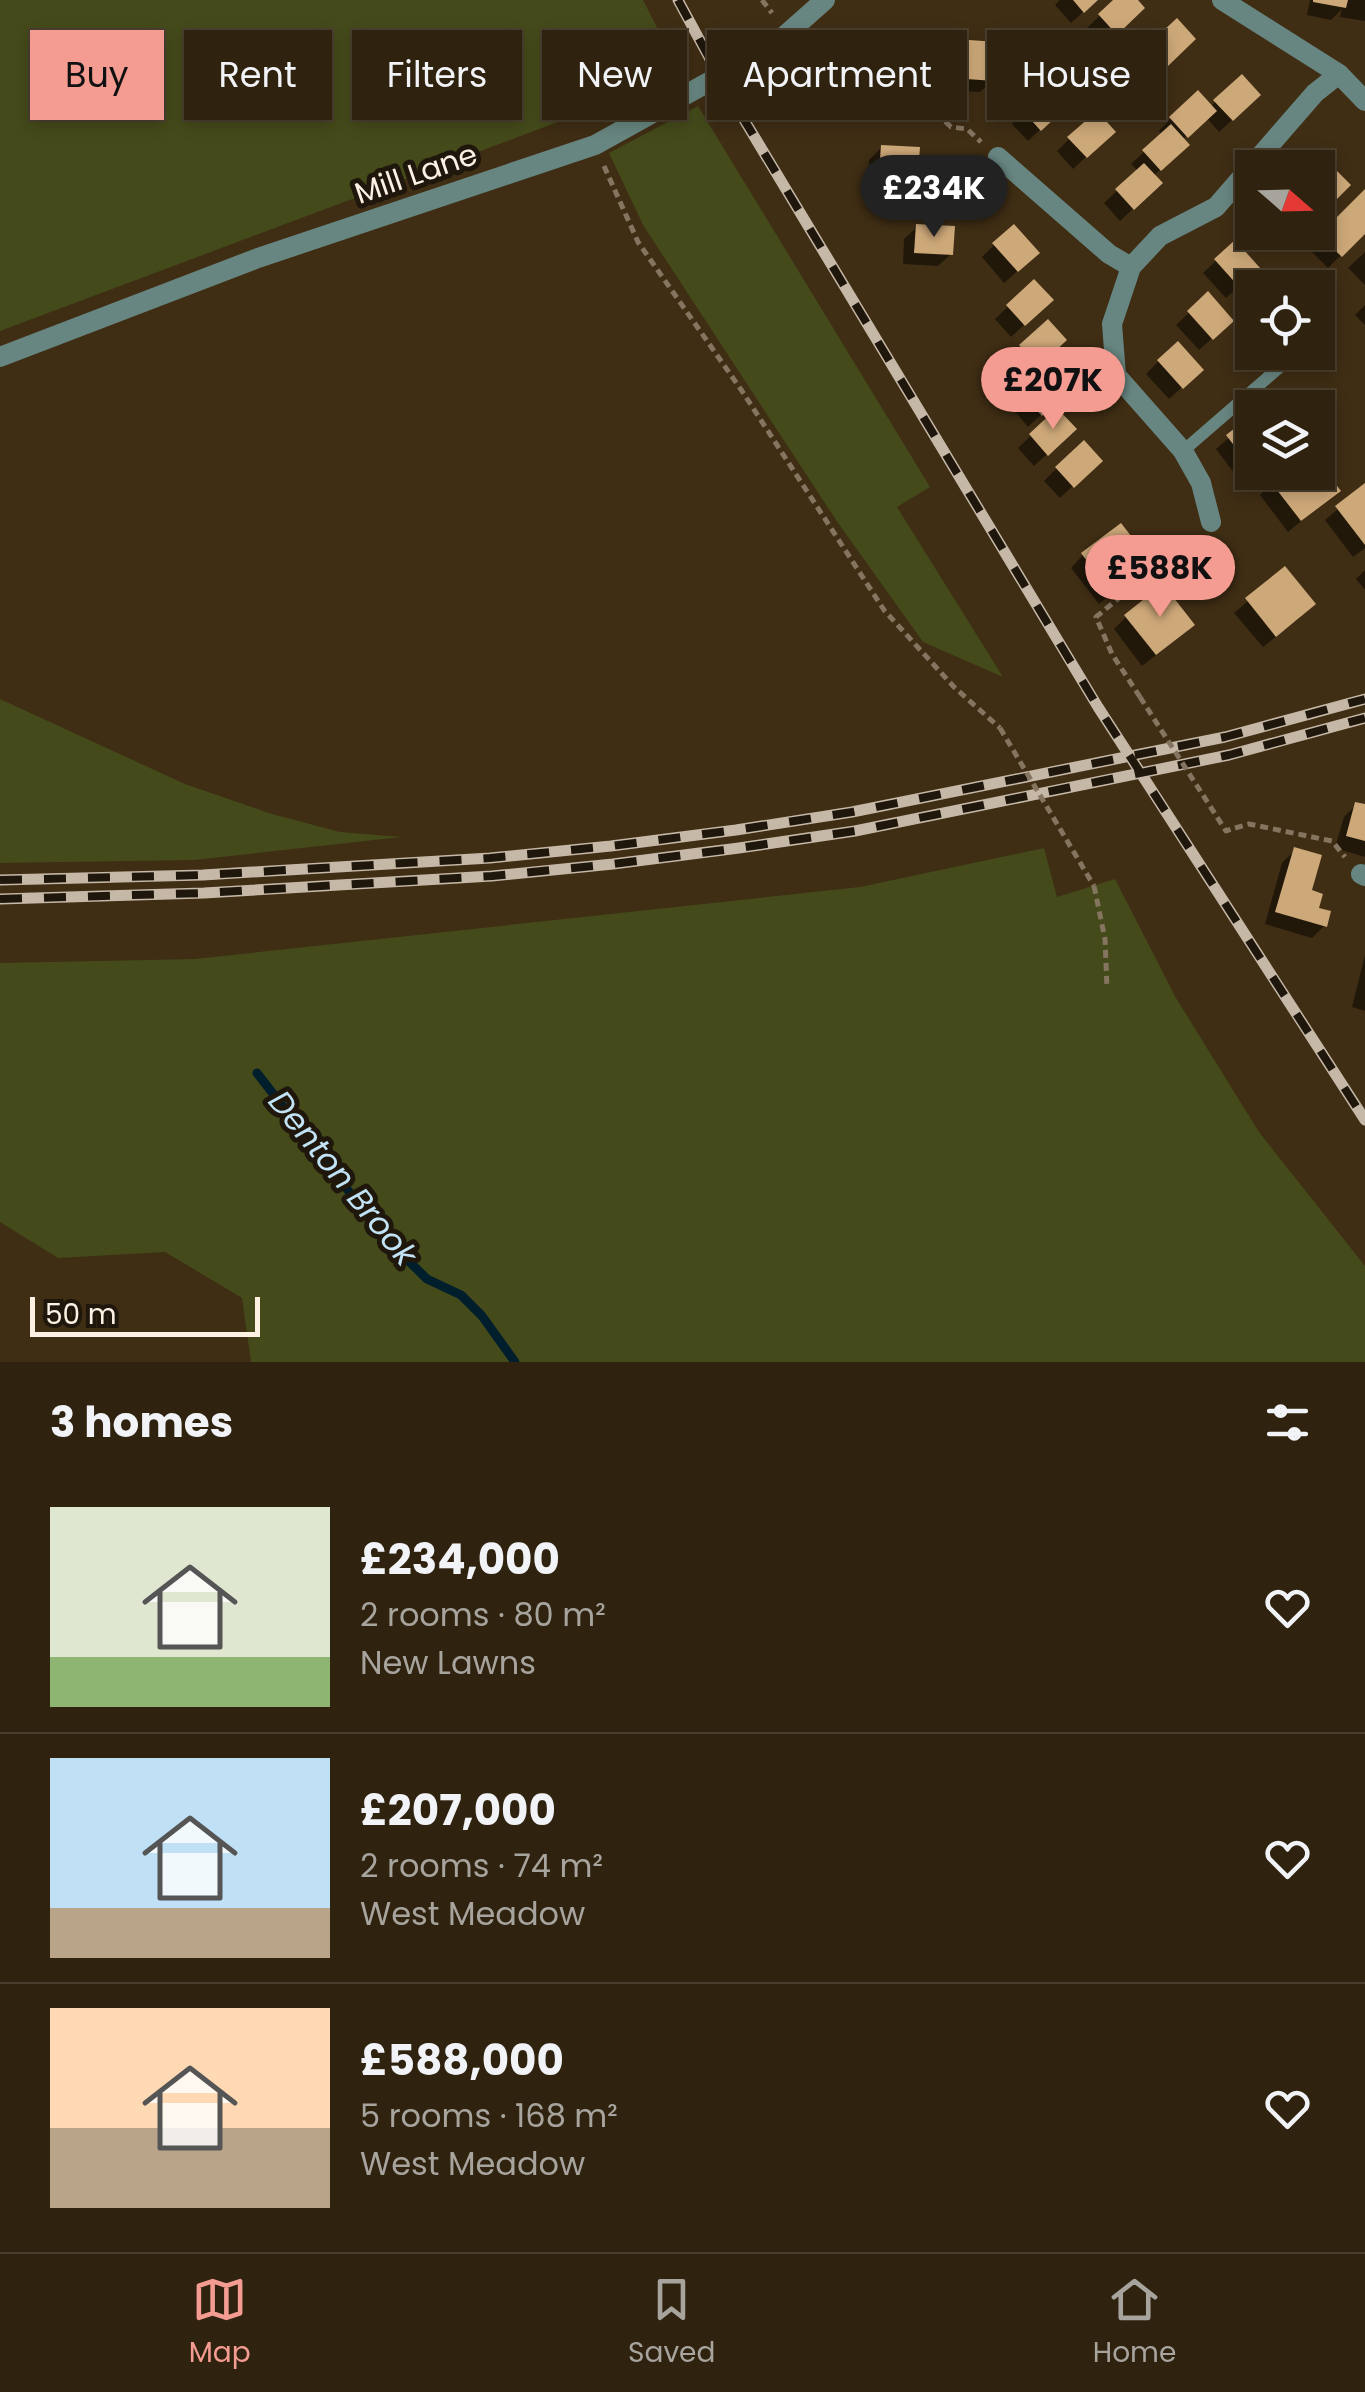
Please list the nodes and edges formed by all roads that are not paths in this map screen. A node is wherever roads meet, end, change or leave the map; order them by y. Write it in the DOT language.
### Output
graph roads {
  1 [pos="826,0"];
  2 [pos="1222,0"];
  3 [pos="1339,74"];
  4 [pos="1365,101"];
  5 [pos="998,157"];
  6 [pos="1132,267"];
  7 [pos="0,357"];
  8 [pos="1276,370"];
  9 [pos="1183,451"];
  10 [pos="1211,522"];
  1 -- 7 [label="street, Mill Lane"];
  2 -- 3 [label="street"];
  3 -- 4 [label="street"];
  3 -- 6 [label="street"];
  5 -- 6 [label="street"];
  6 -- 9 [label="street"];
  8 -- 9 [label="lane"];
  9 -- 10 [label="street"];
}
